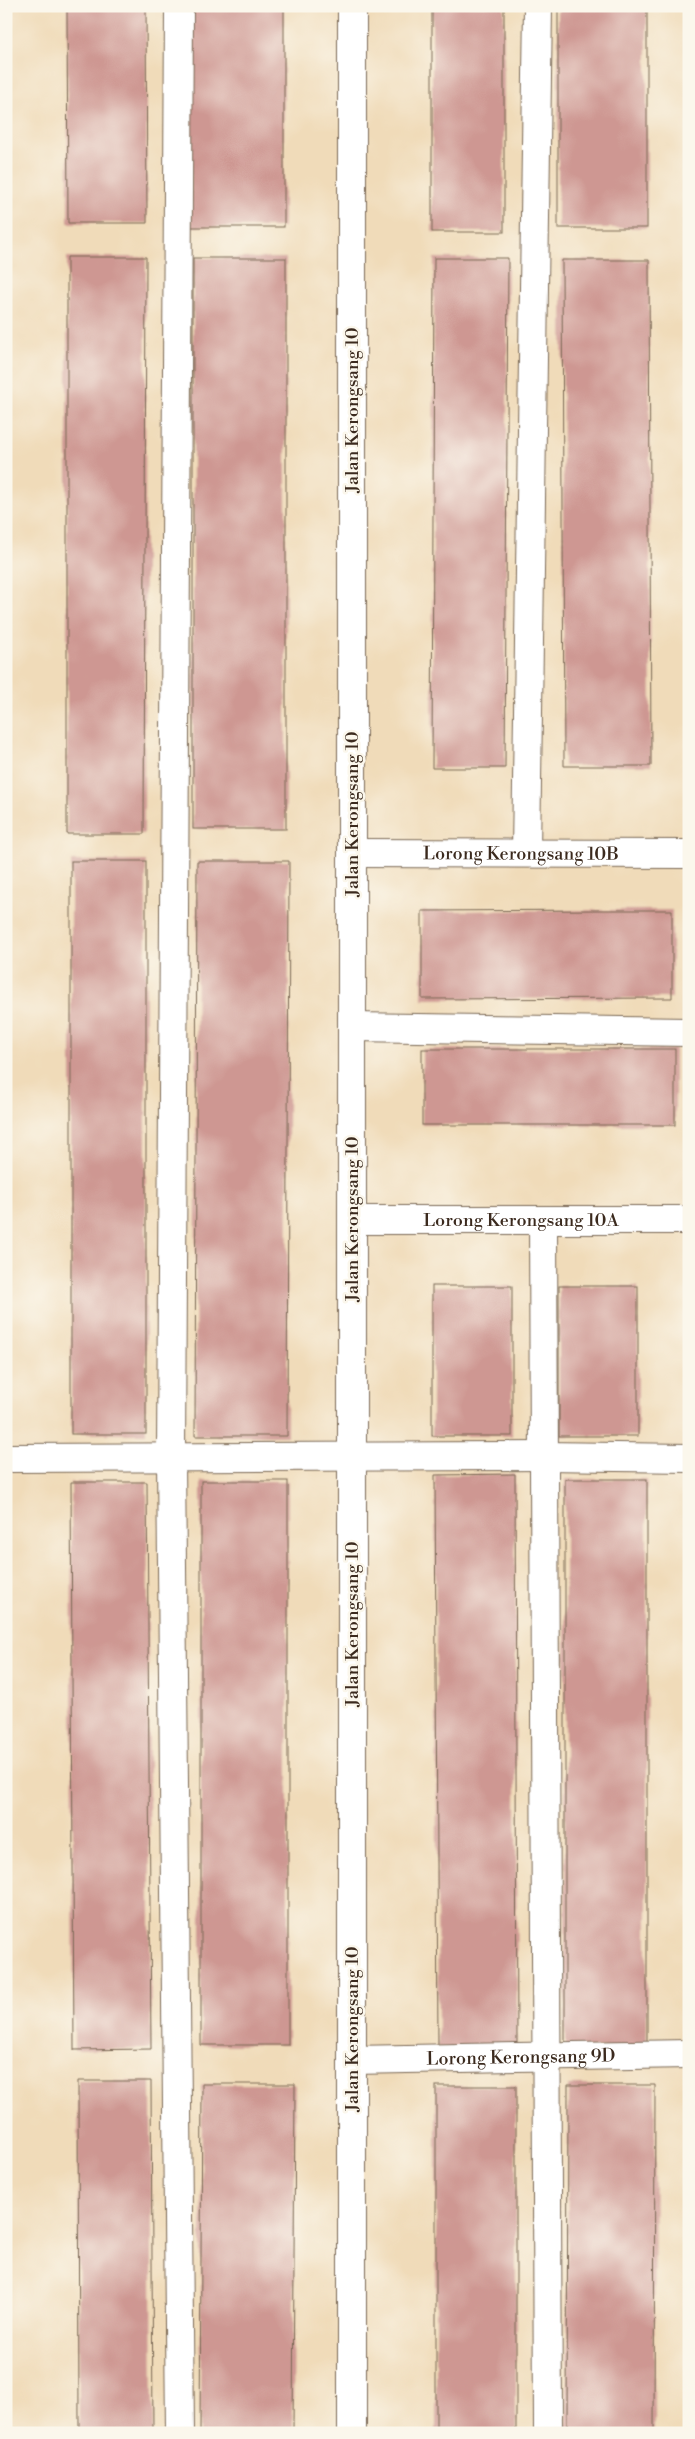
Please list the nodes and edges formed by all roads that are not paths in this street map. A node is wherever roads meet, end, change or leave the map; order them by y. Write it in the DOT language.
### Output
graph roads {
  1 [pos="179,6"];
  2 [pos="352,6"];
  3 [pos="538,6"];
  4 [pos="352,853"];
  5 [pos="526,853"];
  6 [pos="689,854"];
  7 [pos="352,1027"];
  8 [pos="689,1032"];
  9 [pos="352,1220"];
  10 [pos="544,1220"];
  11 [pos="689,1220"];
  12 [pos="544,1456"];
  13 [pos="6,1458"];
  14 [pos="171,1458"];
  15 [pos="352,1458"];
  16 [pos="689,1458"];
  17 [pos="689,2054"];
  18 [pos="547,2056"];
  19 [pos="352,2060"];
  20 [pos="180,2433"];
  21 [pos="352,2433"];
  22 [pos="548,2433"];
  1 -- 14 [label="street"];
  2 -- 4 [label="street, Jalan Kerongsang 10"];
  3 -- 5 [label="street"];
  4 -- 5 [label="street, Lorong Kerongsang 10B"];
  4 -- 7 [label="street, Jalan Kerongsang 10"];
  5 -- 6 [label="street, Lorong Kerongsang 10B"];
  7 -- 8 [label="street"];
  7 -- 9 [label="street, Jalan Kerongsang 10"];
  9 -- 10 [label="street, Lorong Kerongsang 10A"];
  9 -- 15 [label="street, Jalan Kerongsang 10"];
  10 -- 11 [label="street, Lorong Kerongsang 10A"];
  10 -- 12 [label="street"];
  12 -- 15 [label="street"];
  12 -- 16 [label="street"];
  12 -- 18 [label="street"];
  13 -- 14 [label="street"];
  14 -- 15 [label="street"];
  14 -- 20 [label="street"];
  15 -- 19 [label="street, Jalan Kerongsang 10"];
  17 -- 18 [label="street, Lorong Kerongsang 9D"];
  18 -- 19 [label="street, Lorong Kerongsang 9D"];
  18 -- 22 [label="street"];
  19 -- 21 [label="street, Jalan Kerongsang 10"];
}
